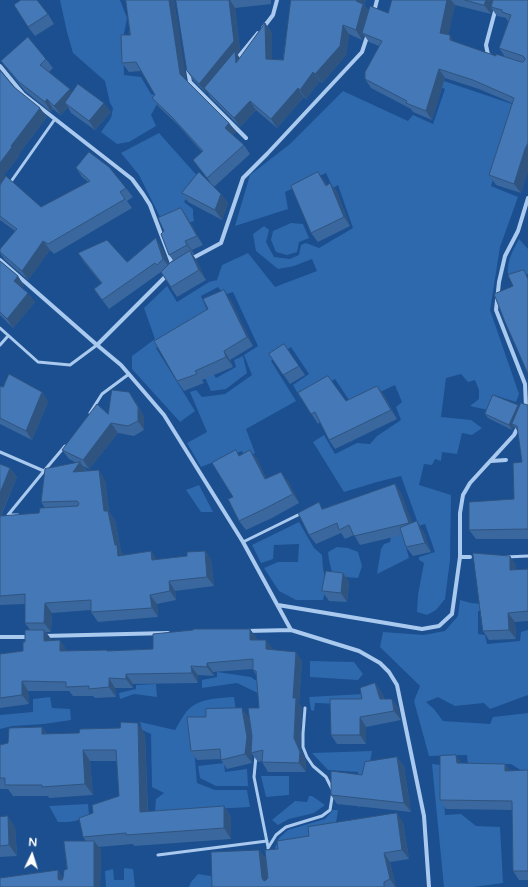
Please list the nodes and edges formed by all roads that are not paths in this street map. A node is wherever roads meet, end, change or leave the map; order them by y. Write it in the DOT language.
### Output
graph roads {
  1 [pos="277,0"];
  2 [pos="377,0"];
  3 [pos="498,0"];
  4 [pos="374,13"];
  5 [pos="370,27"];
  6 [pos="495,57"];
  7 [pos="235,62"];
  8 [pos="0,66"];
  9 [pos="188,67"];
  10 [pos="211,92"];
  11 [pos="206,98"];
  12 [pos="55,119"];
  13 [pos="246,138"];
  14 [pos="9,185"];
  15 [pos="528,198"];
  16 [pos="0,260"];
  17 [pos="187,261"];
  18 [pos="180,265"];
  19 [pos="168,274"];
  20 [pos="0,328"];
  21 [pos="8,336"];
  22 [pos="0,345"];
  23 [pos="97,345"];
  24 [pos="129,374"];
  25 [pos="523,414"];
  26 [pos="86,419"];
  27 [pos="520,421"];
  28 [pos="68,442"];
  29 [pos="0,452"];
  30 [pos="506,460"];
  31 [pos="491,461"];
  32 [pos="44,471"];
  33 [pos="304,512"];
  34 [pos="23,514"];
  35 [pos="243,542"];
  36 [pos="470,556"];
  37 [pos="528,556"];
  38 [pos="460,557"];
  39 [pos="505,557"];
  40 [pos="278,605"];
  41 [pos="291,630"];
  42 [pos="244,631"];
  43 [pos="173,633"];
  44 [pos="39,636"];
  45 [pos="32,637"];
  46 [pos="0,638"];
  47 [pos="305,708"];
  48 [pos="256,753"];
  49 [pos="267,841"];
  50 [pos="268,848"];
  51 [pos="158,855"];
  52 [pos="268,856"];
  53 [pos="429,887"];
  1 -- 7 [label="street"];
  2 -- 4 [label="street"];
  3 -- 6 [label="street"];
  5 -- 17 [label="street"];
  8 -- 12 [label="street"];
  9 -- 11 [label="street"];
  10 -- 11 [label="street"];
  11 -- 13 [label="street"];
  12 -- 14 [label="lane"];
  12 -- 18 [label="street"];
  15 -- 25 [label="street"];
  16 -- 23 [label="street"];
  19 -- 23 [label="street"];
  20 -- 21 [label="lane"];
  21 -- 22 [label="lane"];
  21 -- 23 [label="lane"];
  23 -- 24 [label="street"];
  24 -- 26 [label="lane"];
  24 -- 35 [label="street"];
  27 -- 31 [label="street"];
  28 -- 32 [label="lane"];
  29 -- 32 [label="lane"];
  30 -- 31 [label="street"];
  31 -- 38 [label="street"];
  32 -- 34 [label="lane"];
  33 -- 35 [label="lane"];
  35 -- 40 [label="street"];
  36 -- 38 [label="street"];
  37 -- 39 [label="lane"];
  38 -- 40 [label="street"];
  40 -- 41 [label="street"];
  41 -- 42 [label="street"];
  41 -- 53 [label="street"];
  43 -- 44 [label="street"];
  45 -- 46 [label="street"];
  47 -- 50 [label="lane"];
  48 -- 49 [label="lane"];
  49 -- 50 [label="lane"];
  49 -- 51 [label="lane"];
  50 -- 52 [label="lane"];
}
